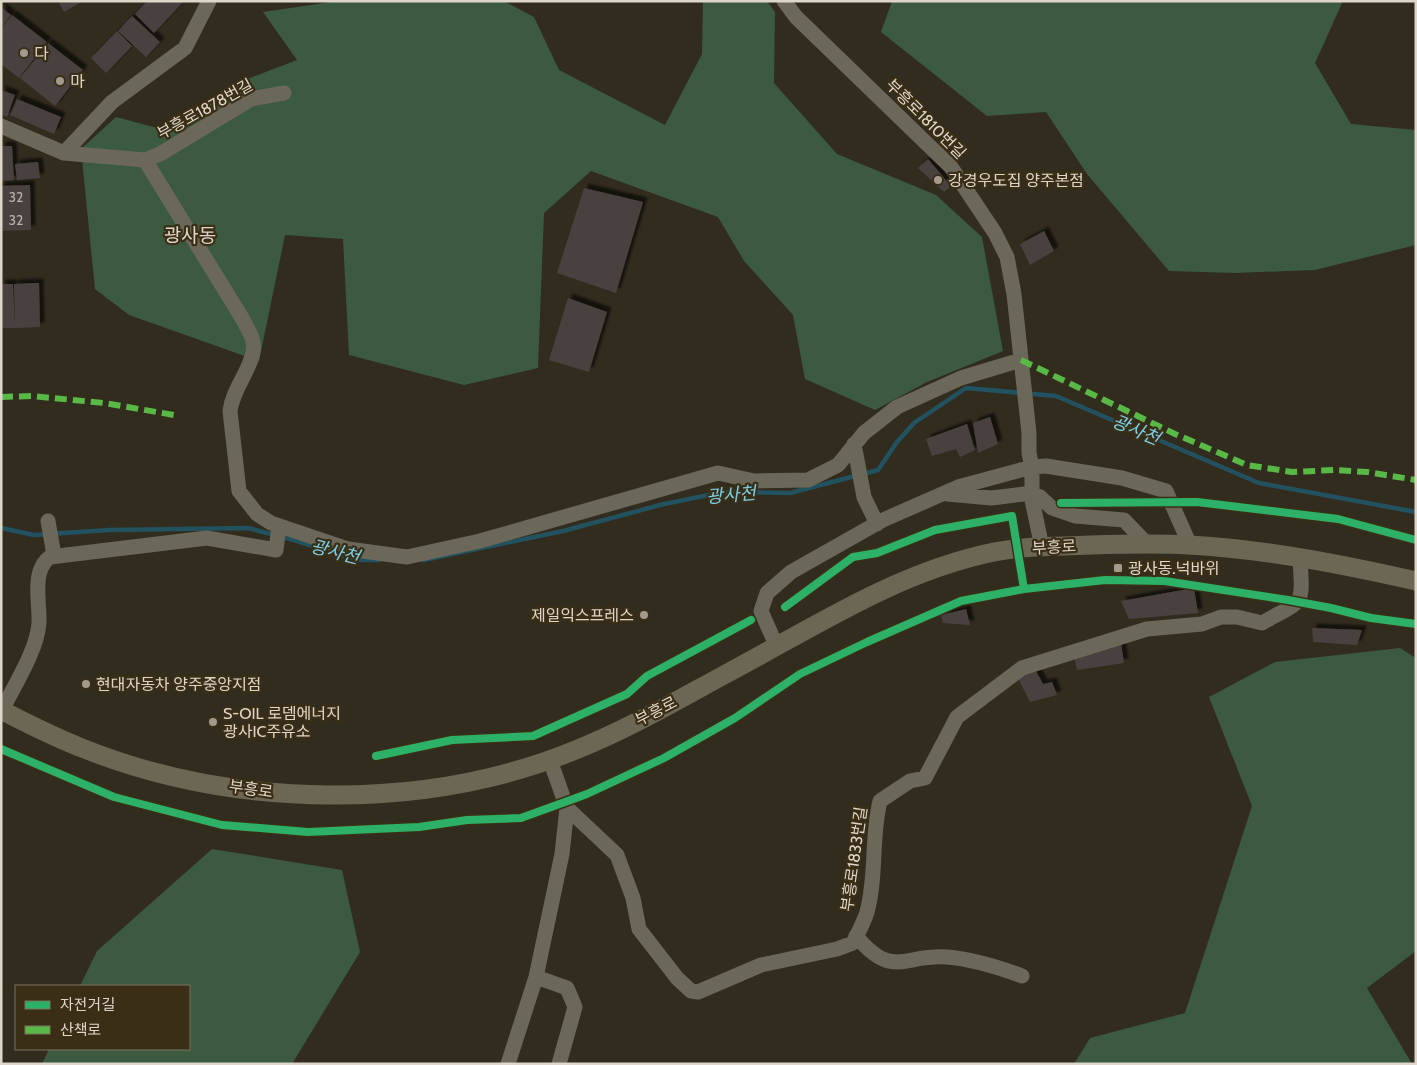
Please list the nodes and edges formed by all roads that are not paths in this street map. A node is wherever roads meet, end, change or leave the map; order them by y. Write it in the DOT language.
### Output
graph roads {
  1 [pos="208,1"];
  2 [pos="784,1"];
  3 [pos="284,93"];
  4 [pos="1,126"];
  5 [pos="64,153"];
  6 [pos="145,160"];
  7 [pos="1022,366"];
  8 [pos="855,448"];
  9 [pos="1032,467"];
  10 [pos="1032,493"];
  11 [pos="943,494"];
  12 [pos="48,523"];
  13 [pos="877,524"];
  14 [pos="279,527"];
  15 [pos="1146,543"];
  16 [pos="1190,545"];
  17 [pos="1042,547"];
  18 [pos="54,555"];
  19 [pos="1300,559"];
  20 [pos="1416,574"];
  21 [pos="1392,575"];
  22 [pos="1416,581"];
  23 [pos="776,645"];
  24 [pos="2,711"];
  25 [pos="550,760"];
  26 [pos="572,814"];
  27 [pos="856,936"];
  28 [pos="1022,976"];
  29 [pos="536,977"];
  30 [pos="508,1064"];
  31 [pos="559,1064"];
  1 -- 5 [label="street"];
  2 -- 7 [label="street, 부흥로1810번길"];
  3 -- 6 [label="street, 부흥로1878번길"];
  4 -- 5 [label="street"];
  5 -- 6 [label="street"];
  6 -- 14 [label="street"];
  7 -- 8 [label="street"];
  7 -- 9 [label="street, 부흥로1810번길"];
  8 -- 13 [label="street"];
  8 -- 14 [label="street"];
  9 -- 10 [label="street"];
  9 -- 11 [label="street"];
  9 -- 16 [label="street"];
  10 -- 11 [label="street"];
  10 -- 15 [label="street"];
  10 -- 17 [label="street"];
  11 -- 13 [label="street"];
  12 -- 18 [label="street"];
  13 -- 23 [label="street"];
  14 -- 18 [label="street"];
  15 -- 16 [label="main road, 부흥로"];
  15 -- 17 [label="main road, 부흥로"];
  16 -- 19 [label="main road, 부흥로"];
  17 -- 23 [label="main road, 부흥로"];
  18 -- 24 [label="street, 부흥로"];
  19 -- 21 [label="main road, 부흥로"];
  19 -- 27 [label="street, 부흥로1833번길"];
  20 -- 21 [label="main road"];
  21 -- 22 [label="main road, 부흥로"];
  23 -- 25 [label="main road, 부흥로"];
  24 -- 25 [label="main road, 부흥로"];
  25 -- 26 [label="street"];
  26 -- 27 [label="street, 부흥로1833번길"];
  26 -- 29 [label="street"];
  27 -- 28 [label="street, 부흥로1833번길"];
  29 -- 30 [label="street"];
  29 -- 31 [label="street"];
}
